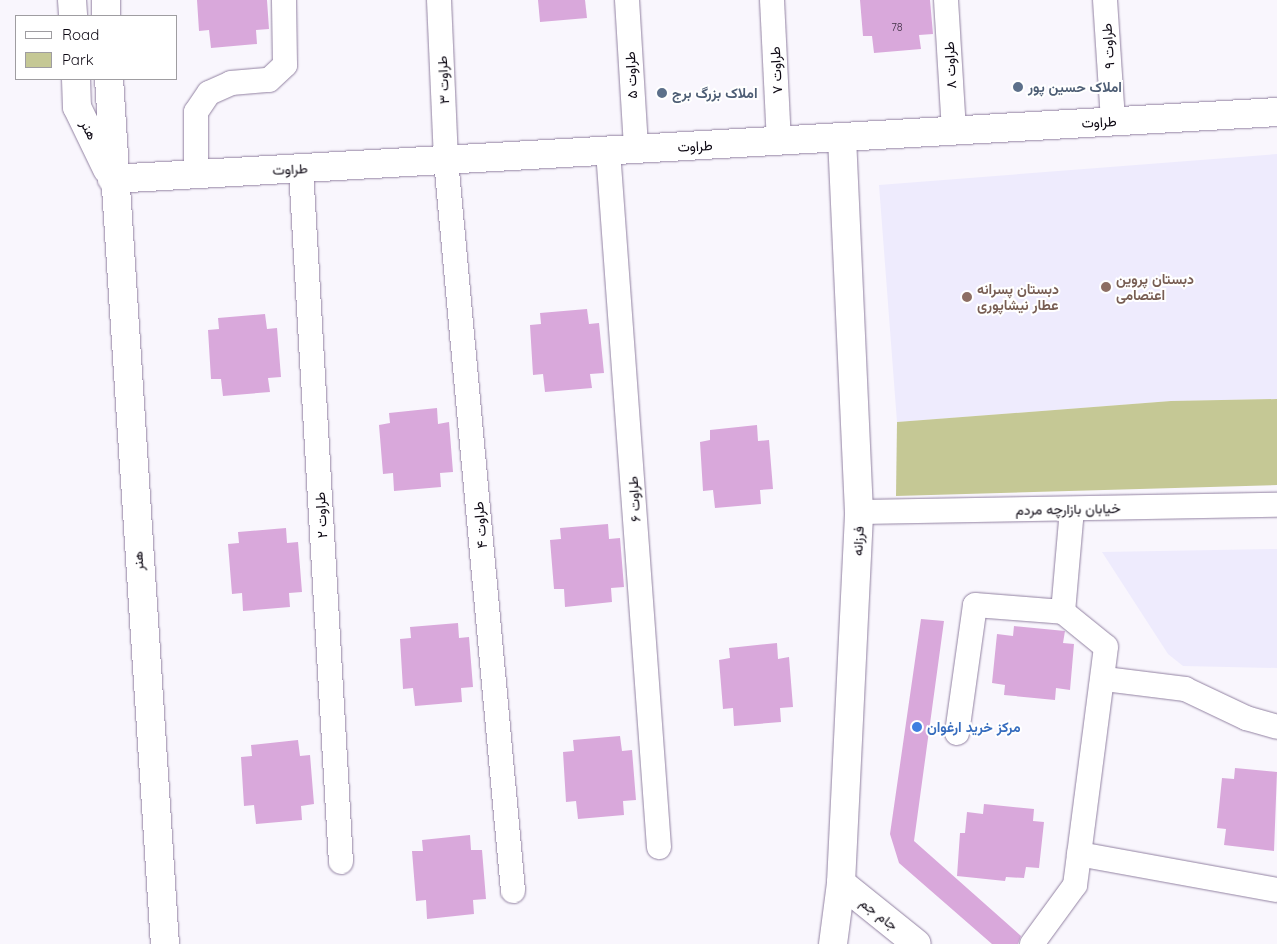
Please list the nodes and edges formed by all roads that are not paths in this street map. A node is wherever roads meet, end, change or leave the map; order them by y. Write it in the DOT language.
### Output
graph roads {
  1 [pos="72,0"];
  2 [pos="106,0"];
  3 [pos="284,0"];
  4 [pos="439,0"];
  5 [pos="627,0"];
  6 [pos="772,0"];
  7 [pos="946,0"];
  8 [pos="1105,0"];
  9 [pos="73,15"];
  10 [pos="106,15"];
  11 [pos="76,80"];
  12 [pos="109,80"];
  13 [pos="1277,112"];
  14 [pos="1113,122"];
  15 [pos="954,131"];
  16 [pos="842,137"];
  17 [pos="779,141"];
  18 [pos="636,149"];
  19 [pos="608,151"];
  20 [pos="446,160"];
  21 [pos="301,168"];
  22 [pos="196,175"];
  23 [pos="112,179"];
  24 [pos="1277,505"];
  25 [pos="1072,509"];
  26 [pos="860,512"];
  27 [pos="1063,612"];
  28 [pos="1105,679"];
  29 [pos="1277,727"];
  30 [pos="957,733"];
  31 [pos="659,847"];
  32 [pos="1080,854"];
  33 [pos="341,862"];
  34 [pos="840,883"];
  35 [pos="1277,890"];
  36 [pos="514,891"];
  37 [pos="164,944"];
  38 [pos="833,944"];
  39 [pos="918,944"];
  40 [pos="1032,944"];
  1 -- 9 [label="street"];
  2 -- 10 [label="street"];
  3 -- 22 [label="street"];
  4 -- 20 [label="street, طراوت ۳"];
  5 -- 18 [label="street, طراوت ۵"];
  6 -- 17 [label="street, طراوت ۷"];
  7 -- 15 [label="street, طراوت ۸"];
  8 -- 14 [label="street, طراوت ۹"];
  11 -- 23 [label="street, هنر"];
  12 -- 23 [label="street, هنر"];
  13 -- 14 [label="street, طراوت"];
  14 -- 15 [label="street, طراوت"];
  15 -- 16 [label="street, طراوت"];
  16 -- 17 [label="street, طراوت"];
  16 -- 26 [label="street, فرزانه"];
  17 -- 18 [label="street, طراوت"];
  18 -- 19 [label="street, طراوت"];
  19 -- 20 [label="street, طراوت"];
  19 -- 31 [label="street, طراوت ۶"];
  20 -- 21 [label="street, طراوت"];
  20 -- 36 [label="street, طراوت ۴"];
  21 -- 22 [label="street, طراوت"];
  21 -- 33 [label="street, طراوت ۲"];
  22 -- 23 [label="street, طراوت"];
  23 -- 37 [label="street, هنر"];
  24 -- 25 [label="street, خیابان بازارچه مردم"];
  25 -- 26 [label="street, خیابان بازارچه مردم"];
  25 -- 27 [label="street"];
  26 -- 34 [label="street, فرزانه"];
  27 -- 28 [label="street"];
  27 -- 30 [label="street"];
  28 -- 29 [label="street"];
  28 -- 32 [label="street"];
  32 -- 35 [label="street"];
  32 -- 40 [label="street"];
  34 -- 38 [label="street, فرزانه"];
  34 -- 39 [label="street, جام جم"];
}
